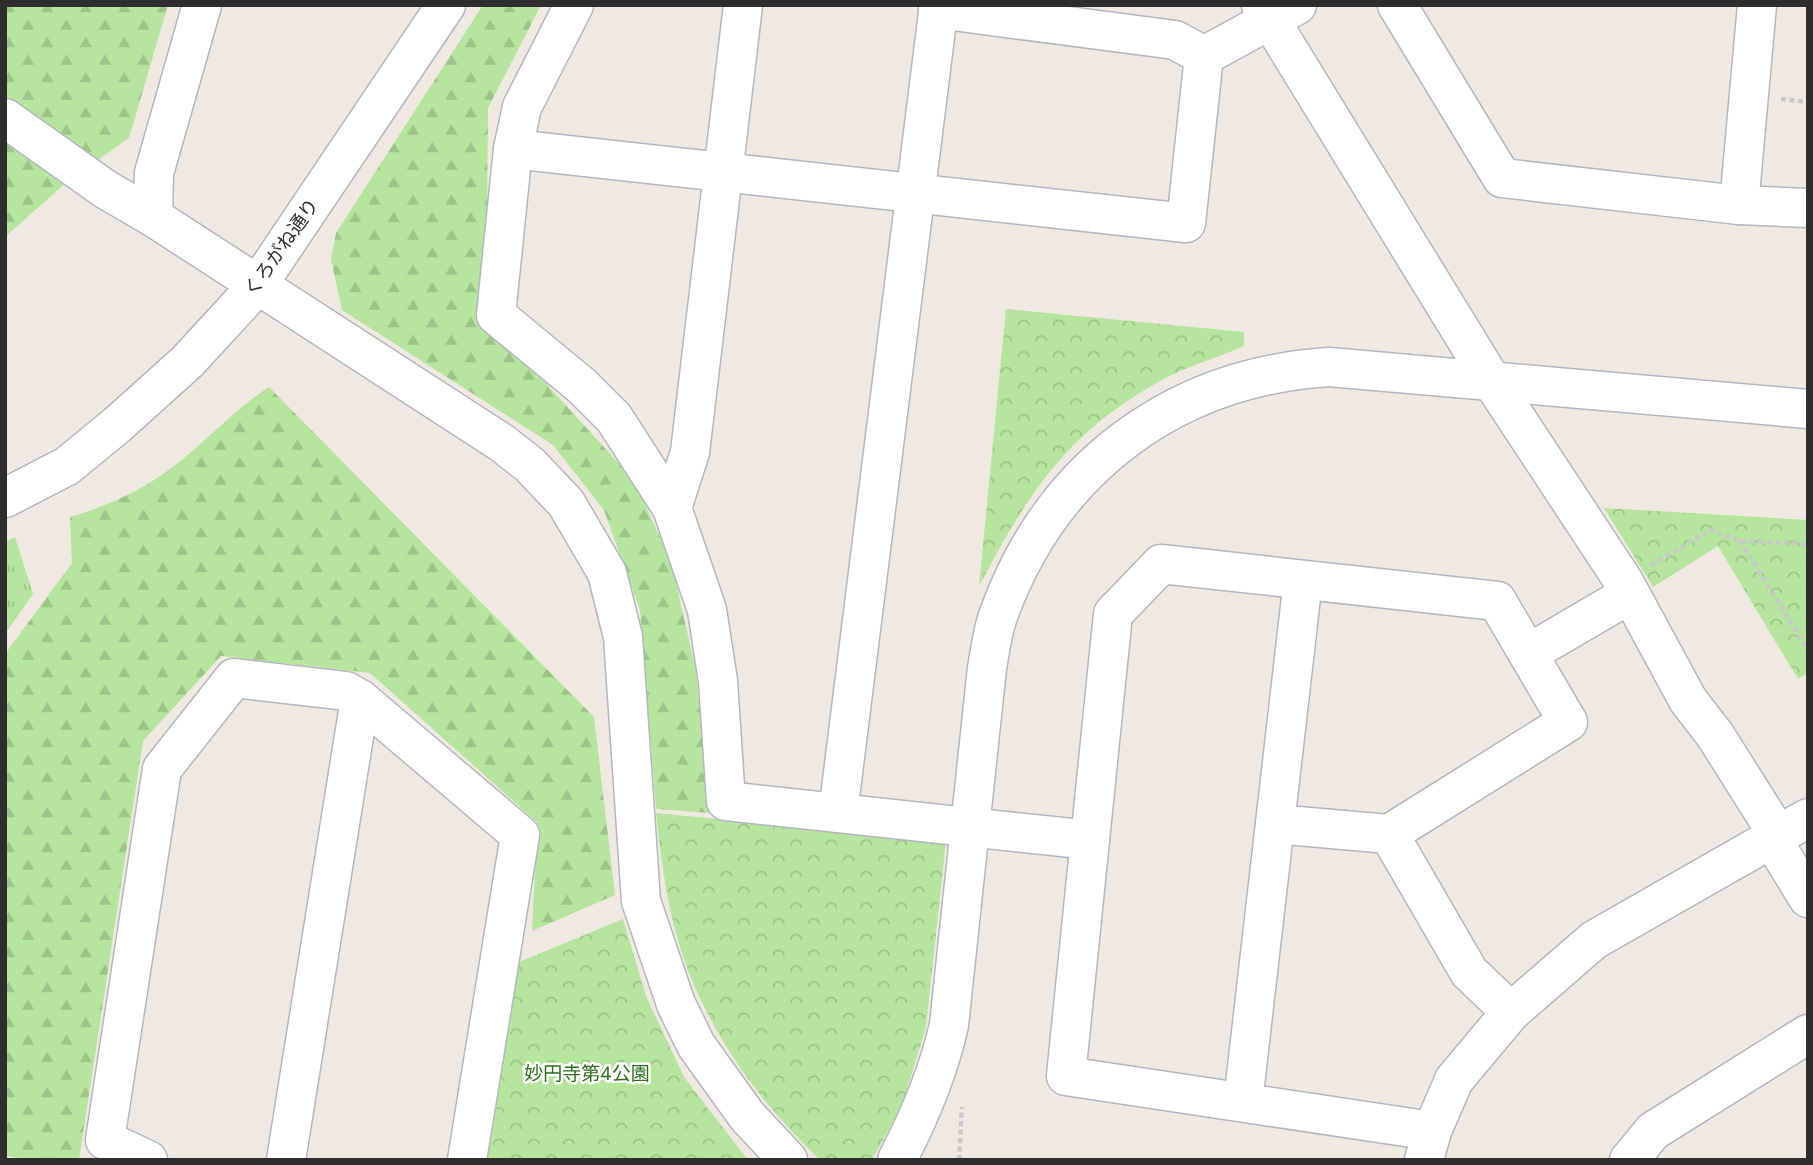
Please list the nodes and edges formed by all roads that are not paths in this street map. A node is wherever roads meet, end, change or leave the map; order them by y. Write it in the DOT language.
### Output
graph roads {
  1 [pos="202,5"];
  2 [pos="446,5"];
  3 [pos="574,5"];
  4 [pos="743,5"];
  5 [pos="1397,5"];
  6 [pos="1757,5"];
  7 [pos="939,7"];
  8 [pos="1276,11"];
  9 [pos="1204,56"];
  10 [pos="5,118"];
  11 [pos="513,149"];
  12 [pos="723,172"];
  13 [pos="916,193"];
  14 [pos="1739,205"];
  15 [pos="1808,208"];
  16 [pos="152,217"];
  17 [pos="257,286"];
  18 [pos="1493,383"];
  19 [pos="1808,409"];
  20 [pos="5,498"];
  21 [pos="672,508"];
  22 [pos="1303,580"];
  23 [pos="1627,588"];
  24 [pos="1529,653"];
  25 [pos="360,699"];
  26 [pos="838,813"];
  27 [pos="1808,818"];
  28 [pos="1275,824"];
  29 [pos="969,827"];
  30 [pos="1389,834"];
  31 [pos="1775,838"];
  32 [pos="1090,840"];
  33 [pos="1808,898"];
  34 [pos="1511,1012"];
  35 [pos="1808,1034"];
  36 [pos="1243,1101"];
  37 [pos="1428,1145"];
  38 [pos="148,1160"];
  39 [pos="286,1160"];
  40 [pos="467,1160"];
  41 [pos="788,1160"];
  42 [pos="897,1160"];
  43 [pos="1629,1160"];
  1 -- 16 [label="street"];
  2 -- 17 [label="street, くろがね通り"];
  3 -- 11 [label="street"];
  4 -- 12 [label="street"];
  5 -- 14 [label="street"];
  6 -- 14 [label="street"];
  7 -- 9 [label="street"];
  7 -- 13 [label="street"];
  8 -- 9 [label="street"];
  8 -- 18 [label="street"];
  9 -- 13 [label="street"];
  10 -- 16 [label="street"];
  11 -- 12 [label="street"];
  11 -- 21 [label="street"];
  12 -- 13 [label="street"];
  12 -- 21 [label="street"];
  13 -- 26 [label="street"];
  14 -- 15 [label="street"];
  16 -- 17 [label="street"];
  17 -- 20 [label="street, くろがね通り"];
  17 -- 41 [label="street"];
  18 -- 19 [label="street"];
  18 -- 23 [label="street"];
  18 -- 29 [label="street"];
  21 -- 26 [label="street"];
  22 -- 24 [label="street"];
  22 -- 28 [label="street"];
  22 -- 32 [label="street"];
  23 -- 24 [label="street"];
  23 -- 31 [label="street"];
  24 -- 30 [label="street"];
  25 -- 38 [label="street"];
  25 -- 39 [label="street"];
  25 -- 40 [label="street"];
  26 -- 29 [label="street"];
  27 -- 31 [label="street"];
  28 -- 30 [label="street"];
  28 -- 36 [label="street"];
  29 -- 32 [label="street"];
  29 -- 42 [label="street"];
  30 -- 34 [label="street"];
  31 -- 33 [label="street"];
  31 -- 34 [label="street"];
  32 -- 36 [label="street"];
  34 -- 37 [label="street"];
  35 -- 43 [label="street"];
  36 -- 37 [label="street"];
}
